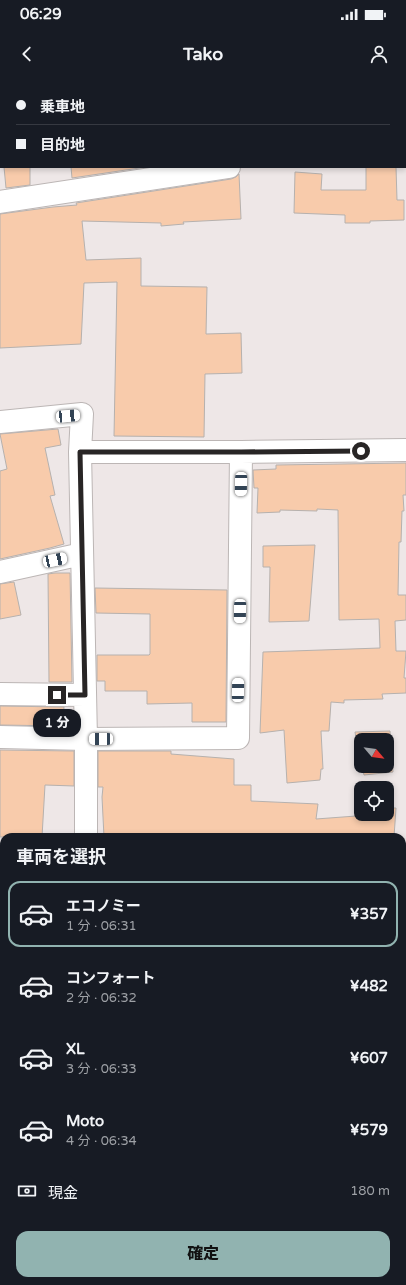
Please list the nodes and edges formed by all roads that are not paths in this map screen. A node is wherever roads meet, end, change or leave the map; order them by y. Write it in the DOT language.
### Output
graph roads {
  1 [pos="221,168"];
  2 [pos="0,202"];
  3 [pos="0,422"];
  4 [pos="406,450"];
  5 [pos="80,452"];
  6 [pos="241,452"];
  7 [pos="82,554"];
  8 [pos="0,572"];
  9 [pos="0,694"];
  10 [pos="85,695"];
  11 [pos="0,737"];
  12 [pos="86,739"];
  13 [pos="86,833"];
  1 -- 2 [label="street"];
  3 -- 5 [label="street"];
  4 -- 6 [label="street"];
  5 -- 6 [label="street"];
  5 -- 7 [label="street"];
  6 -- 12 [label="street"];
  7 -- 8 [label="street"];
  7 -- 10 [label="street"];
  9 -- 10 [label="street"];
  10 -- 12 [label="street"];
  11 -- 12 [label="street"];
  12 -- 13 [label="street"];
}
